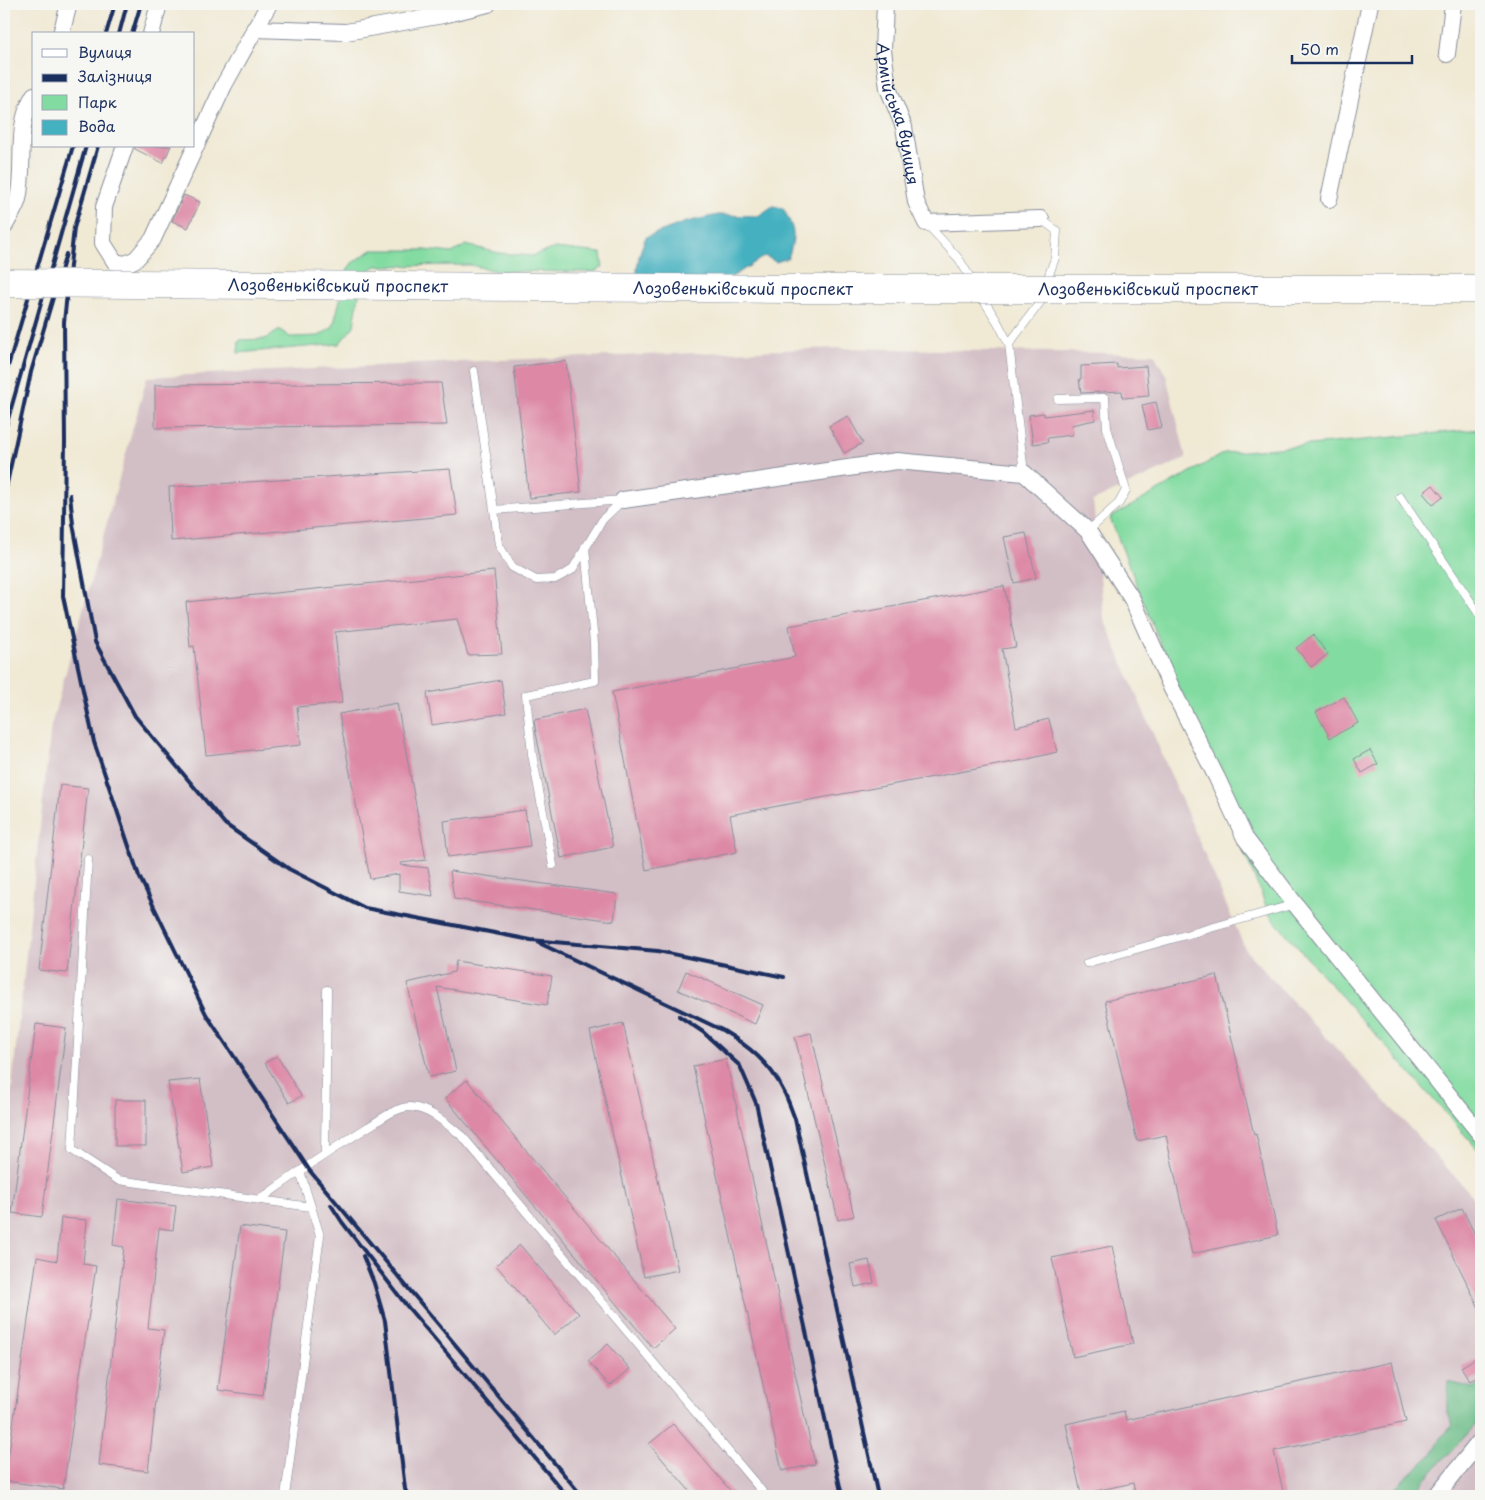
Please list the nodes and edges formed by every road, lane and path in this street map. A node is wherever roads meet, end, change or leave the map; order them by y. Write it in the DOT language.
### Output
graph roads {
  1 [pos="69,4"];
  2 [pos="159,4"];
  3 [pos="269,4"];
  4 [pos="488,4"];
  5 [pos="884,4"];
  6 [pos="1370,4"];
  7 [pos="1453,4"];
  8 [pos="254,29"];
  9 [pos="62,32"];
  10 [pos="152,32"];
  11 [pos="1447,54"];
  12 [pos="32,98"];
  13 [pos="195,147"];
  14 [pos="124,148"];
  15 [pos="195,148"];
  16 [pos="1329,199"];
  17 [pos="1041,219"];
  18 [pos="926,222"];
  19 [pos="4,227"];
  20 [pos="4,284"];
  21 [pos="1481,289"];
  22 [pos="1009,344"];
  23 [pos="474,370"];
  24 [pos="1058,399"];
  25 [pos="1024,473"];
  26 [pos="1400,497"];
  27 [pos="623,500"];
  28 [pos="494,510"];
  29 [pos="1088,531"];
  30 [pos="585,547"];
  31 [pos="1481,617"];
  32 [pos="88,859"];
  33 [pos="553,865"];
  34 [pos="1295,904"];
  35 [pos="1087,963"];
  36 [pos="327,990"];
  37 [pos="1481,1135"];
  38 [pos="325,1153"];
  39 [pos="300,1171"];
  40 [pos="259,1200"];
  41 [pos="311,1207"];
  42 [pos="1481,1440"];
  43 [pos="285,1496"];
  44 [pos="766,1496"];
  45 [pos="1436,1496"];
  1 -- 9 [label="street"];
  2 -- 10 [label="street"];
  3 -- 8 [label="street"];
  4 -- 8 [label="street"];
  5 -- 18 [label="street, Армійська вулиця"];
  6 -- 16 [label="street"];
  7 -- 11 [label="street"];
  8 -- 13 [label="street"];
  12 -- 19 [label="street"];
  14 -- 15 [label="street"];
  17 -- 18 [label="street"];
  17 -- 22 [label="lane"];
  18 -- 22 [label="lane"];
  20 -- 21 [label="highway, Лозовеньківський проспект, bridge"];
  22 -- 25 [label="lane"];
  23 -- 28 [label="lane"];
  24 -- 29 [label="lane"];
  25 -- 27 [label="street"];
  25 -- 29 [label="street"];
  26 -- 31 [label="lane"];
  27 -- 28 [label="lane"];
  27 -- 30 [label="lane"];
  28 -- 30 [label="lane"];
  29 -- 34 [label="street"];
  30 -- 33 [label="lane"];
  32 -- 40 [label="lane"];
  34 -- 35 [label="lane"];
  34 -- 37 [label="street"];
  36 -- 38 [label="lane"];
  38 -- 39 [label="lane"];
  38 -- 44 [label="lane"];
  39 -- 40 [label="lane"];
  39 -- 41 [label="lane"];
  40 -- 41 [label="lane"];
  41 -- 43 [label="lane"];
  42 -- 45 [label="street"];
}
